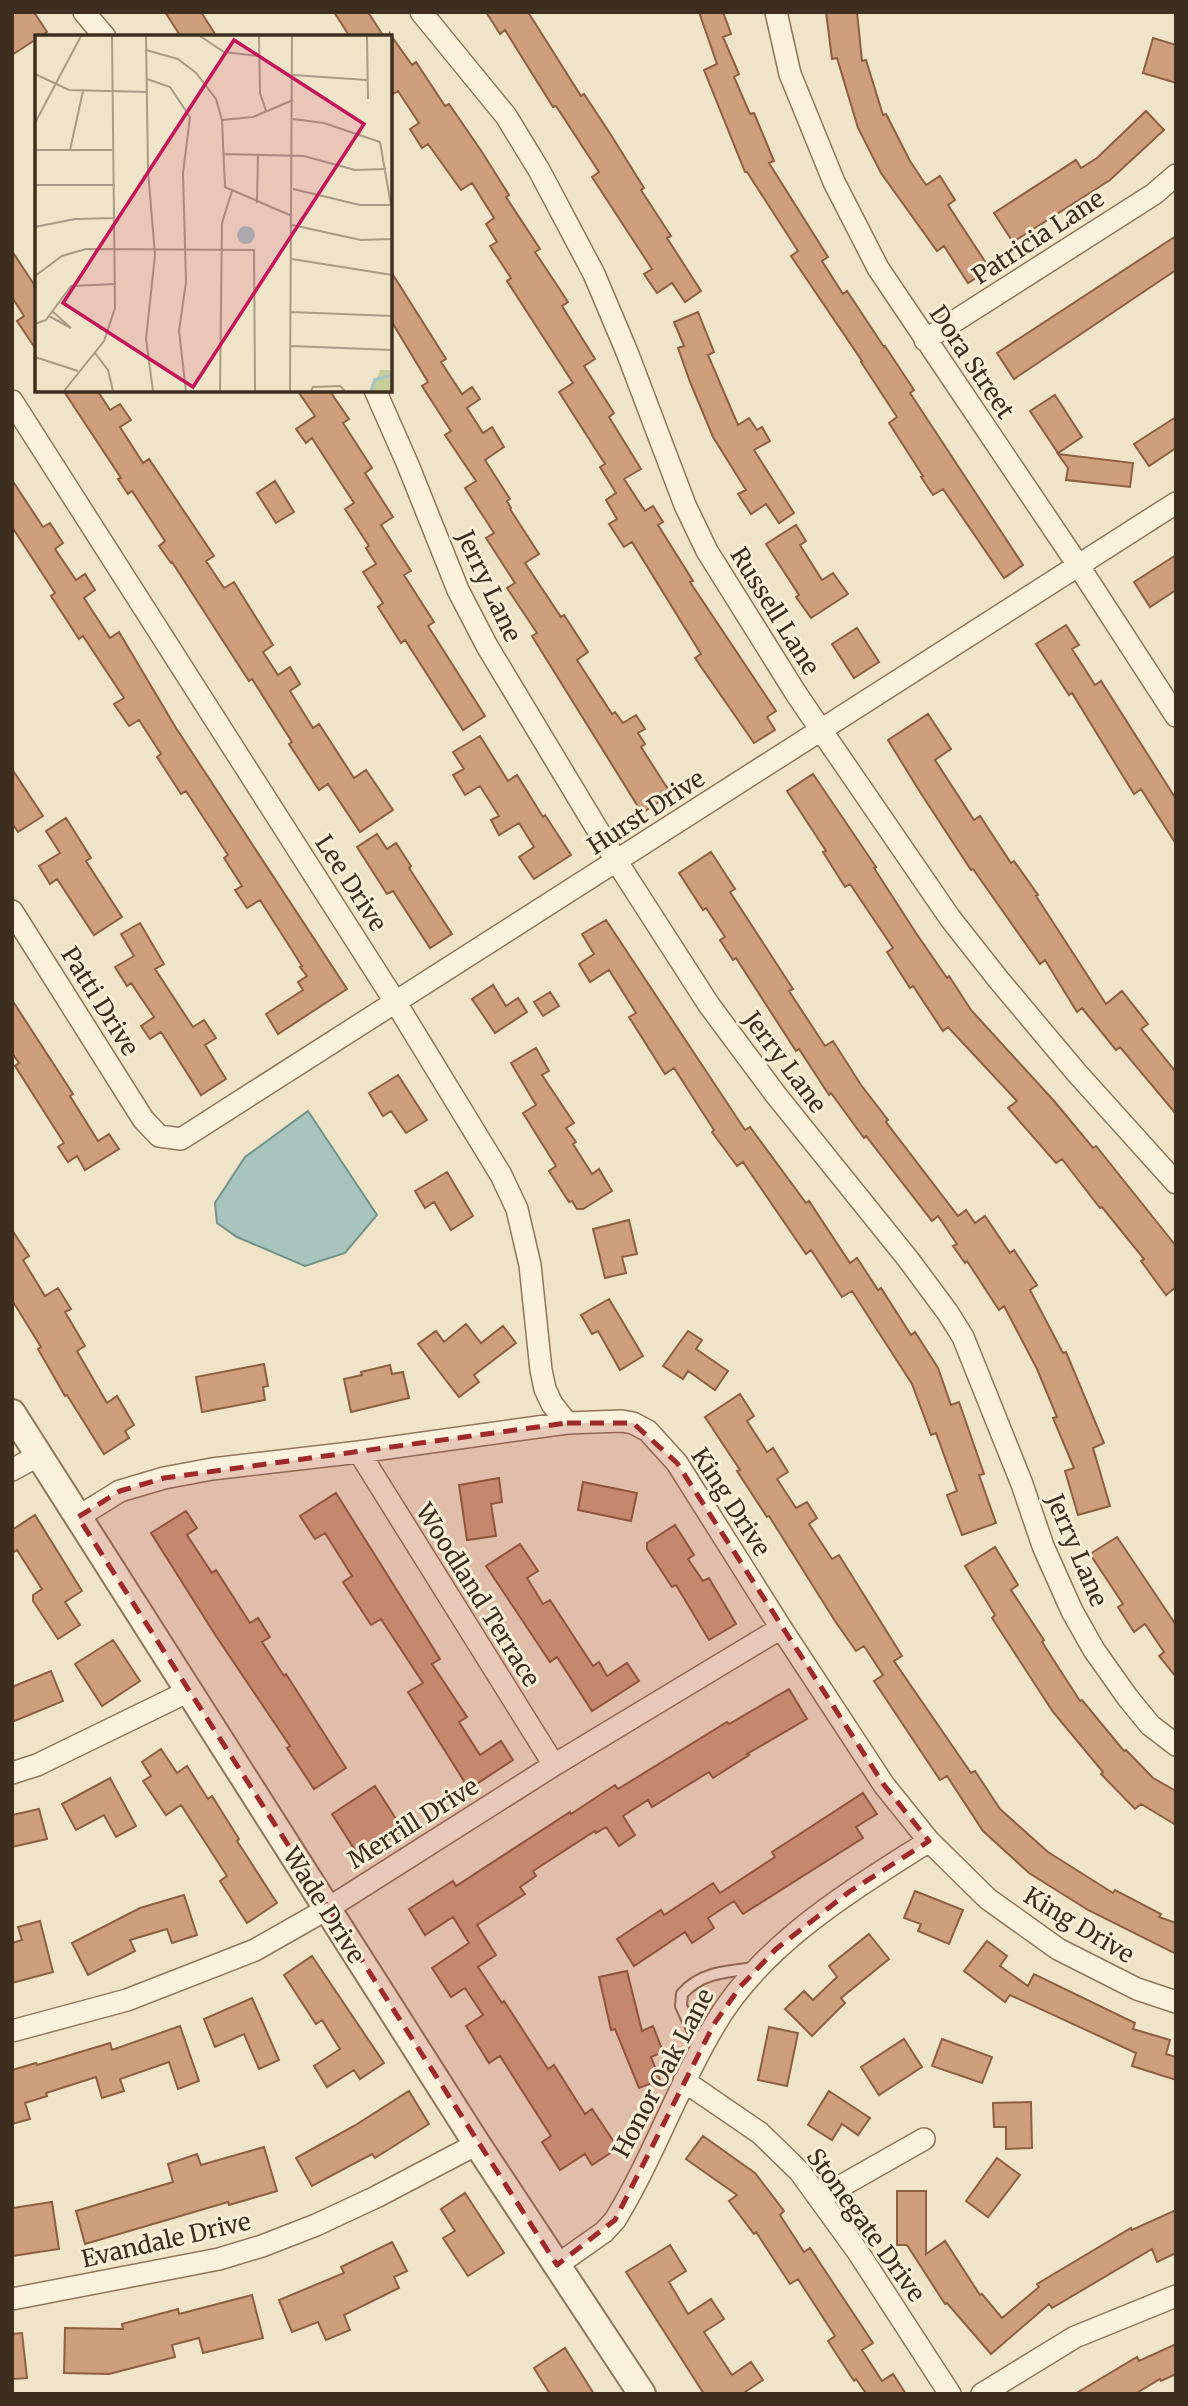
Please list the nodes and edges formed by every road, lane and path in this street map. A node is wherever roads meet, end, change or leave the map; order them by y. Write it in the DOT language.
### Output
graph roads {
  1 [pos="84,12"];
  2 [pos="421,12"];
  3 [pos="776,12"];
  4 [pos="103,35"];
  5 [pos="1176,175"];
  6 [pos="925,340"];
  7 [pos="376,392"];
  8 [pos="12,401"];
  9 [pos="1176,503"];
  10 [pos="1078,565"];
  11 [pos="1176,716"];
  12 [pos="822,731"];
  13 [pos="617,862"];
  14 [pos="12,911"];
  15 [pos="396,1003"];
  16 [pos="143,1119"];
  17 [pos="1176,1183"];
  18 [pos="12,1413"];
  19 [pos="567,1423"];
  20 [pos="359,1452"];
  21 [pos="39,1455"];
  22 [pos="12,1470"];
  23 [pos="78,1517"];
  24 [pos="781,1628"];
  25 [pos="188,1691"];
  26 [pos="1176,1745"];
  27 [pos="554,1765"];
  28 [pos="12,1773"];
  29 [pos="929,1841"];
  30 [pos="327,1909"];
  31 [pos="758,1968"];
  32 [pos="1176,2002"];
  33 [pos="12,2031"];
  34 [pos="701,2049"];
  35 [pos="684,2081"];
  36 [pos="924,2138"];
  37 [pos="477,2144"];
  38 [pos="820,2198"];
  39 [pos="557,2265"];
  40 [pos="1176,2295"];
  41 [pos="12,2299"];
  42 [pos="642,2394"];
  43 [pos="950,2394"];
  44 [pos="982,2394"];
  1 -- 4 [label="street"];
  2 -- 12 [label="street, Russell Lane"];
  3 -- 6 [label="street, Dora Street"];
  5 -- 6 [label="street, Patricia Lane"];
  6 -- 10 [label="street, Dora Street"];
  7 -- 13 [label="street, Jerry Lane"];
  8 -- 15 [label="street, Lee Drive"];
  9 -- 10 [label="street, Hurst Drive"];
  10 -- 11 [label="street, Dora Street"];
  10 -- 12 [label="street, Hurst Drive"];
  12 -- 13 [label="street, Hurst Drive"];
  12 -- 17 [label="street, Russell Lane"];
  13 -- 15 [label="street, Hurst Drive"];
  13 -- 26 [label="street, Jerry Lane"];
  14 -- 16 [label="street, Patti Drive"];
  15 -- 16 [label="street, Hurst Drive"];
  15 -- 19 [label="street, Lee Drive"];
  18 -- 21 [label="street, Wade Drive"];
  19 -- 20 [label="street, King Drive"];
  19 -- 24 [label="street, King Drive"];
  20 -- 23 [label="street, King Drive"];
  20 -- 27 [label="street, Woodland Terrace"];
  21 -- 22 [label="street"];
  21 -- 23 [label="street, Wade Drive"];
  23 -- 25 [label="street, Wade Drive"];
  24 -- 27 [label="street, Merrill Drive"];
  24 -- 29 [label="street, King Drive"];
  25 -- 28 [label="street"];
  25 -- 30 [label="street, Wade Drive"];
  27 -- 30 [label="street, Merrill Drive"];
  29 -- 31 [label="street, Honor Oak Lane"];
  29 -- 32 [label="street, King Drive"];
  30 -- 33 [label="street, Merrill Drive"];
  30 -- 37 [label="street, Wade Drive"];
  31 -- 34 [label="street, Honor Oak Lane"];
  31 -- 34 [label="lane"];
  34 -- 35 [label="street, Honor Oak Lane"];
  35 -- 38 [label="street, Stonegate Drive"];
  35 -- 39 [label="street, Honor Oak Lane"];
  36 -- 38 [label="street"];
  37 -- 39 [label="street, Wade Drive"];
  37 -- 41 [label="street, Evandale Drive"];
  38 -- 43 [label="street, Stonegate Drive"];
  39 -- 42 [label="street, Wade Drive"];
  40 -- 44 [label="street"];
}
